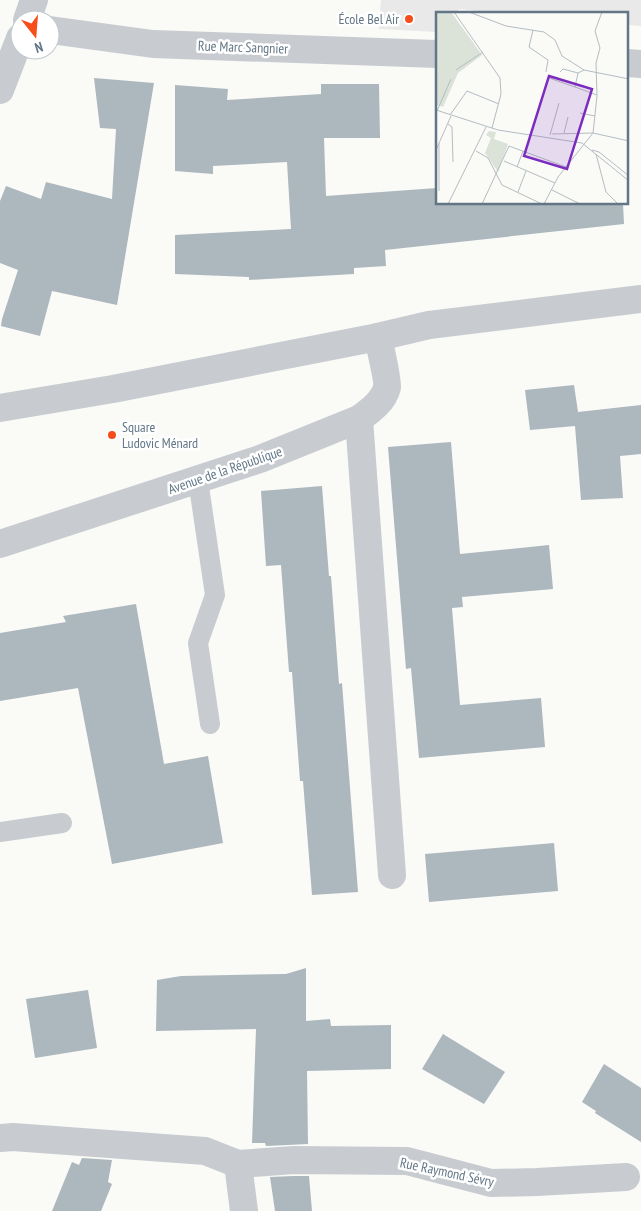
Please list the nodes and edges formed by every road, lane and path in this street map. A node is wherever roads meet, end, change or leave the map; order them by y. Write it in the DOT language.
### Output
graph roads {
  1 [pos="60,31"];
  2 [pos="436,54"];
  3 [pos="12,60"];
  4 [pos="628,63"];
  5 [pos="641,64"];
  6 [pos="0,90"];
  7 [pos="641,299"];
  8 [pos="378,337"];
  9 [pos="0,408"];
  10 [pos="359,419"];
  11 [pos="198,480"];
  12 [pos="0,544"];
  13 [pos="210,724"];
  14 [pos="62,823"];
  15 [pos="0,832"];
  16 [pos="392,875"];
  17 [pos="0,1138"];
  18 [pos="238,1164"];
  19 [pos="626,1177"];
  20 [pos="244,1211"];
  1 -- 2 [label="street, Rue Marc Sangnier"];
  3 -- 6 [label="street"];
  4 -- 5 [label="street"];
  7 -- 8 [label="street"];
  8 -- 9 [label="street"];
  8 -- 10 [label="street, Avenue de la République"];
  10 -- 11 [label="street, Avenue de la République"];
  10 -- 16 [label="street"];
  11 -- 12 [label="street, Avenue de la République"];
  11 -- 13 [label="lane"];
  14 -- 15 [label="lane"];
  17 -- 18 [label="street, Rue Raymond Sévry"];
  18 -- 19 [label="street, Rue Raymond Sévry"];
  18 -- 20 [label="street"];
}
